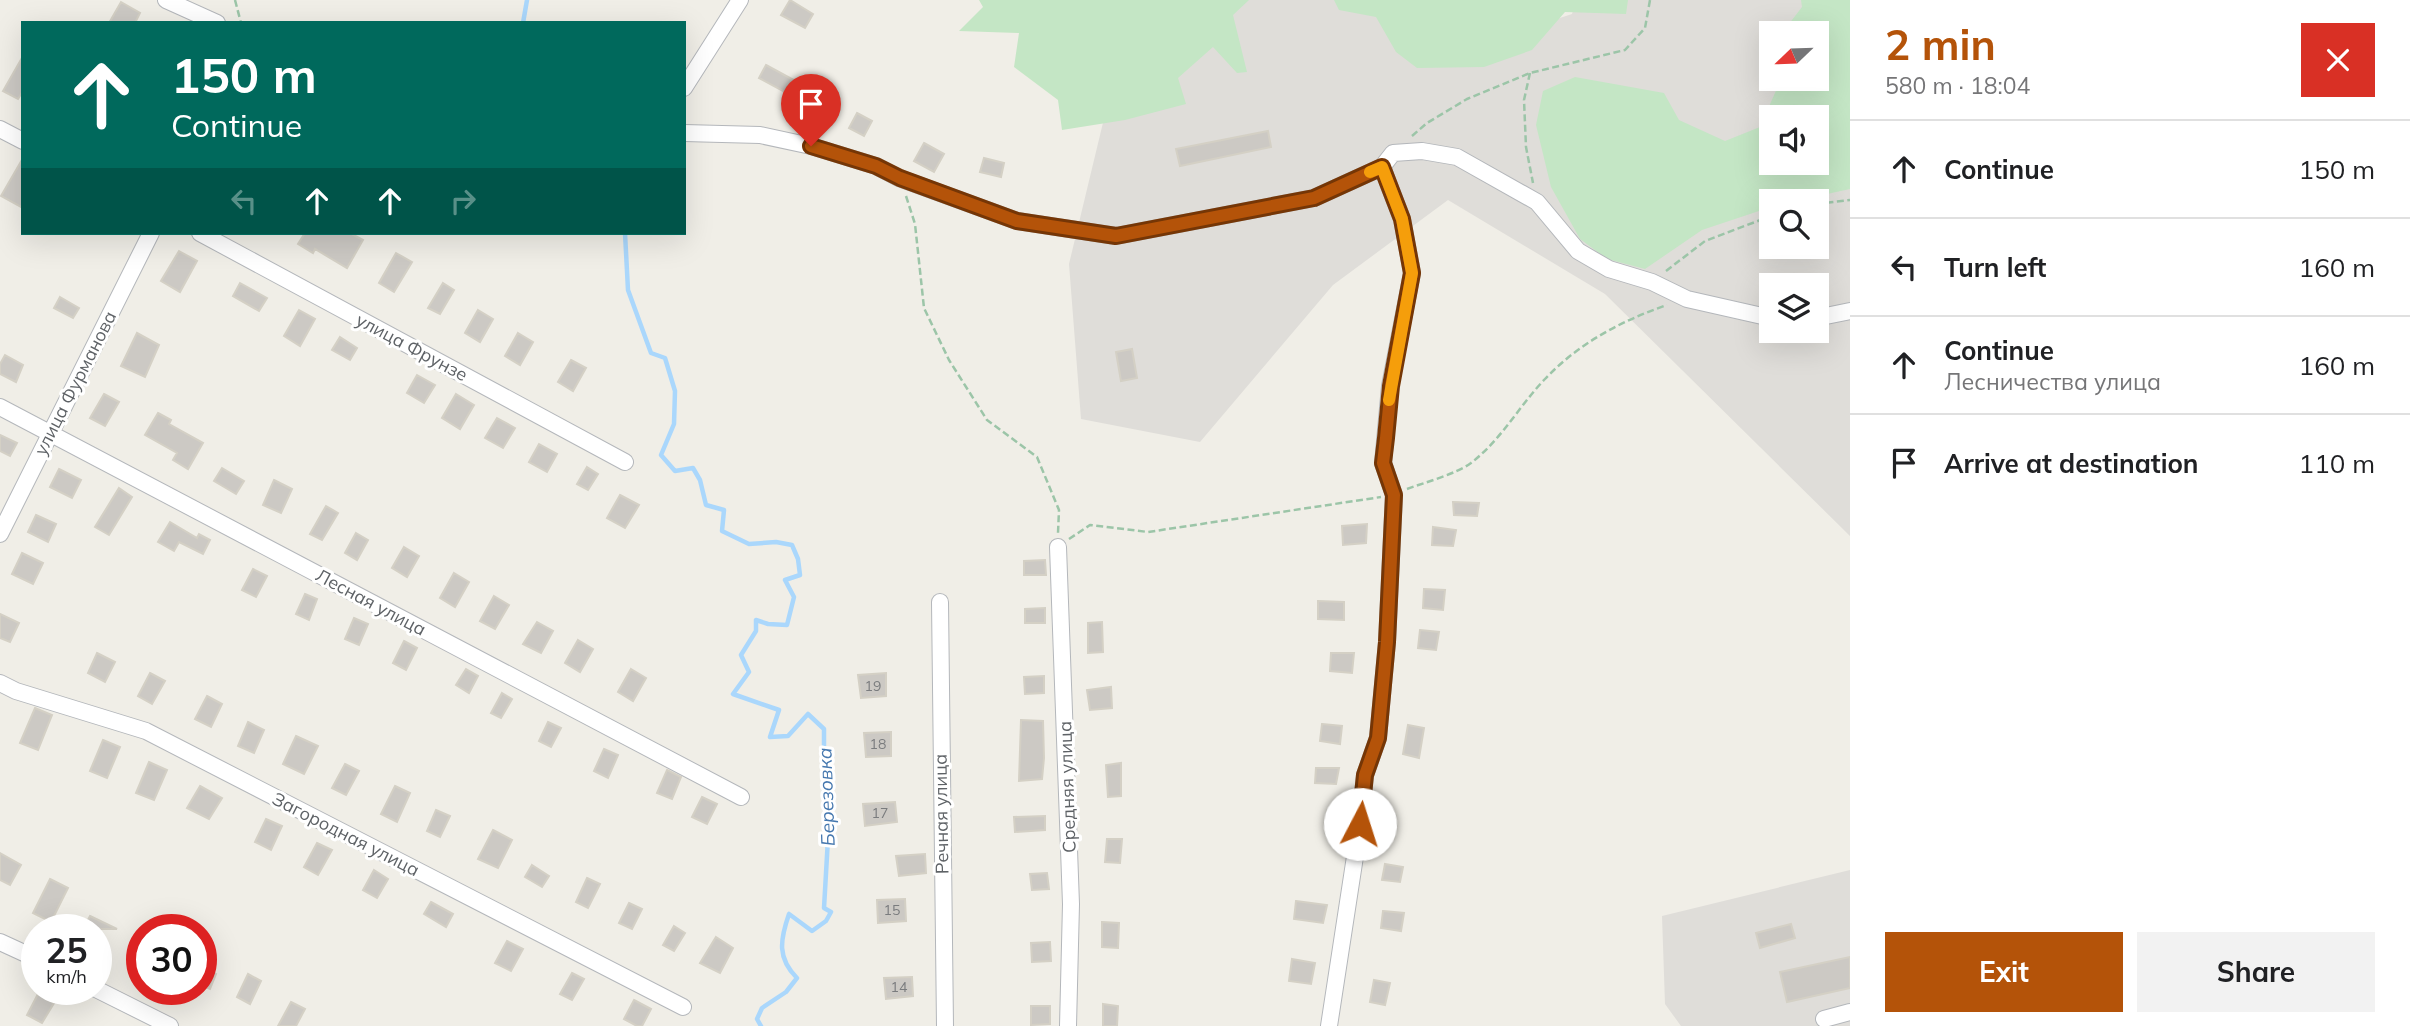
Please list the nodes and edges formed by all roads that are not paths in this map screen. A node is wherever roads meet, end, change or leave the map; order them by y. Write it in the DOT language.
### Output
graph roads {
  1 [pos="166,0"];
  2 [pos="740,0"];
  3 [pos="213,21"];
  4 [pos="686,85"];
  5 [pos="0,129"];
  6 [pos="686,133"];
  7 [pos="21,140"];
  8 [pos="1382,167"];
  9 [pos="150,235"];
  10 [pos="204,235"];
  11 [pos="1759,315"];
  12 [pos="0,407"];
  13 [pos="50,433"];
  14 [pos="625,462"];
  15 [pos="0,534"];
  16 [pos="1058,547"];
  17 [pos="940,602"];
  18 [pos="0,683"];
  19 [pos="741,797"];
  20 [pos="0,942"];
  21 [pos="21,952"];
  22 [pos="112,997"];
  23 [pos="683,1007"];
  24 [pos="1850,1012"];
  25 [pos="1824,1019"];
  26 [pos="170,1026"];
  27 [pos="945,1026"];
  28 [pos="1068,1026"];
  29 [pos="1329,1026"];
  1 -- 3 [label="street"];
  2 -- 4 [label="street"];
  5 -- 7 [label="street"];
  6 -- 8 [label="street"];
  8 -- 11 [label="street"];
  8 -- 29 [label="street"];
  9 -- 13 [label="street, улица Фурманова"];
  10 -- 14 [label="street, улица Фрунзе"];
  12 -- 13 [label="street, Лесная улица"];
  13 -- 15 [label="street, улица Фурманова"];
  13 -- 19 [label="street, Лесная улица"];
  16 -- 28 [label="street, Средняя улица"];
  17 -- 27 [label="street, Речная улица"];
  18 -- 23 [label="street, Загородная улица"];
  20 -- 21 [label="street"];
  22 -- 26 [label="street"];
  24 -- 25 [label="street"];
}
